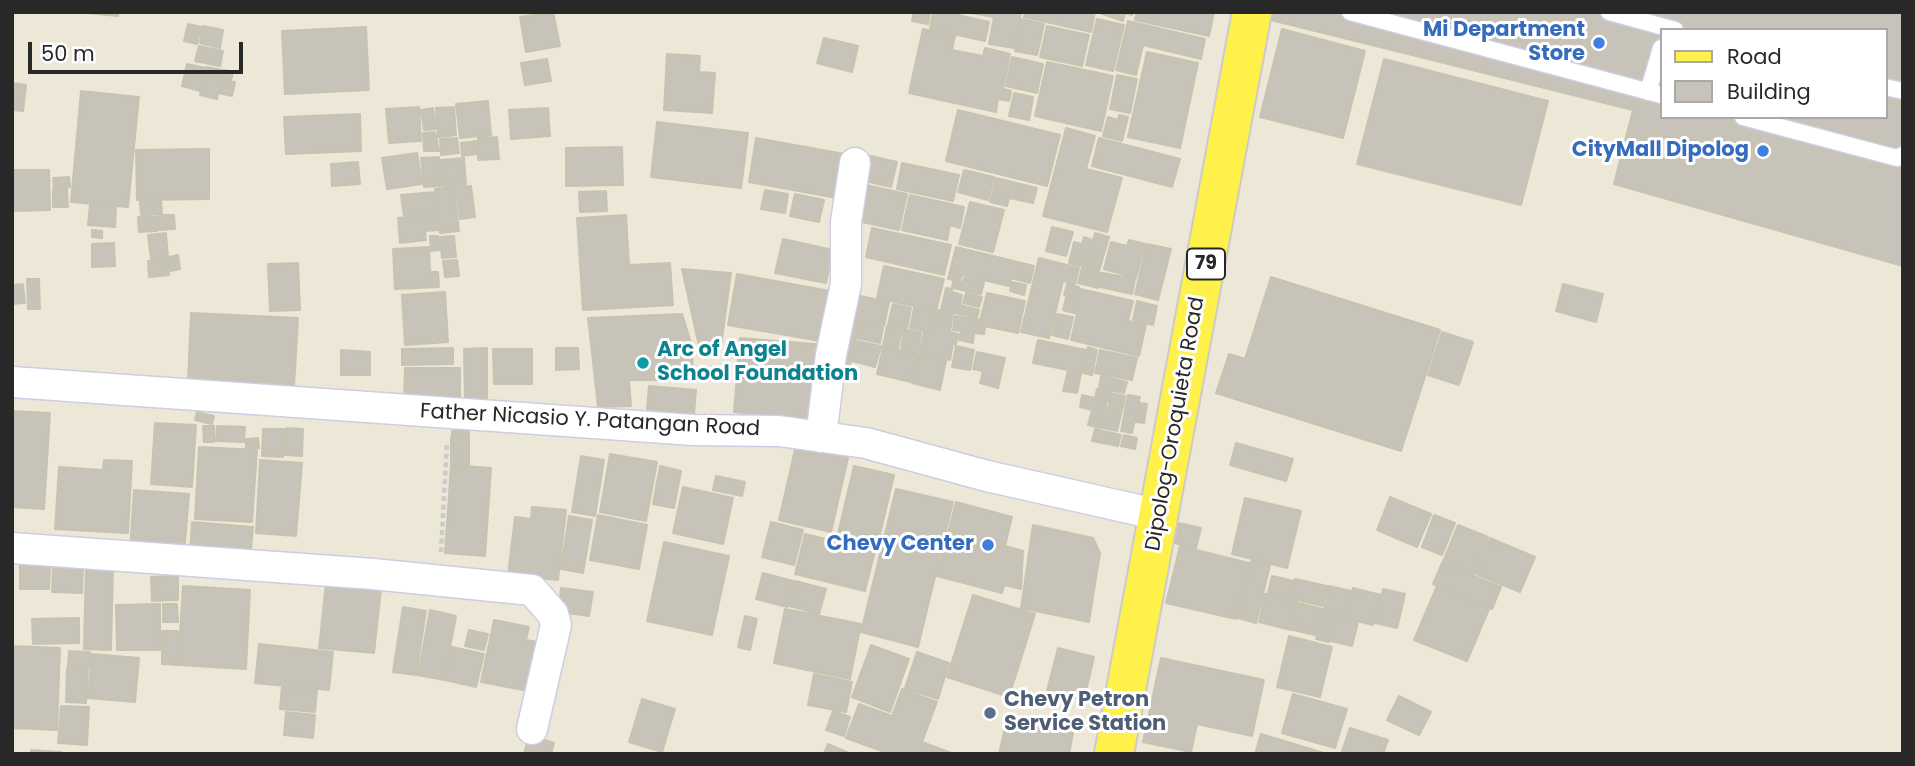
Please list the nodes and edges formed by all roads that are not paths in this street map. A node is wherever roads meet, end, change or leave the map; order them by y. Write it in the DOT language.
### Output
graph roads {
  1 [pos="1252,12"];
  2 [pos="1350,12"];
  3 [pos="1609,12"];
  4 [pos="1670,25"];
  5 [pos="1660,56"];
  6 [pos="1655,94"];
  7 [pos="1750,119"];
  8 [pos="1903,155"];
  9 [pos="855,163"];
  10 [pos="12,382"];
  11 [pos="821,437"];
  12 [pos="1160,515"];
  13 [pos="12,548"];
  14 [pos="532,729"];
  15 [pos="1114,754"];
  1 -- 12 [label="main road, Dipolog-Oroquieta Road / 79"];
  2 -- 6 [label="lane"];
  3 -- 4 [label="lane"];
  5 -- 6 [label="lane"];
  7 -- 8 [label="lane"];
  9 -- 11 [label="street"];
  10 -- 11 [label="street, Father Nicasio Y. Patangan Road"];
  11 -- 12 [label="street, Father Nicasio Y. Patangan Road"];
  12 -- 15 [label="main road, Dipolog-Oroquieta Road / 79"];
  13 -- 14 [label="street"];
}
